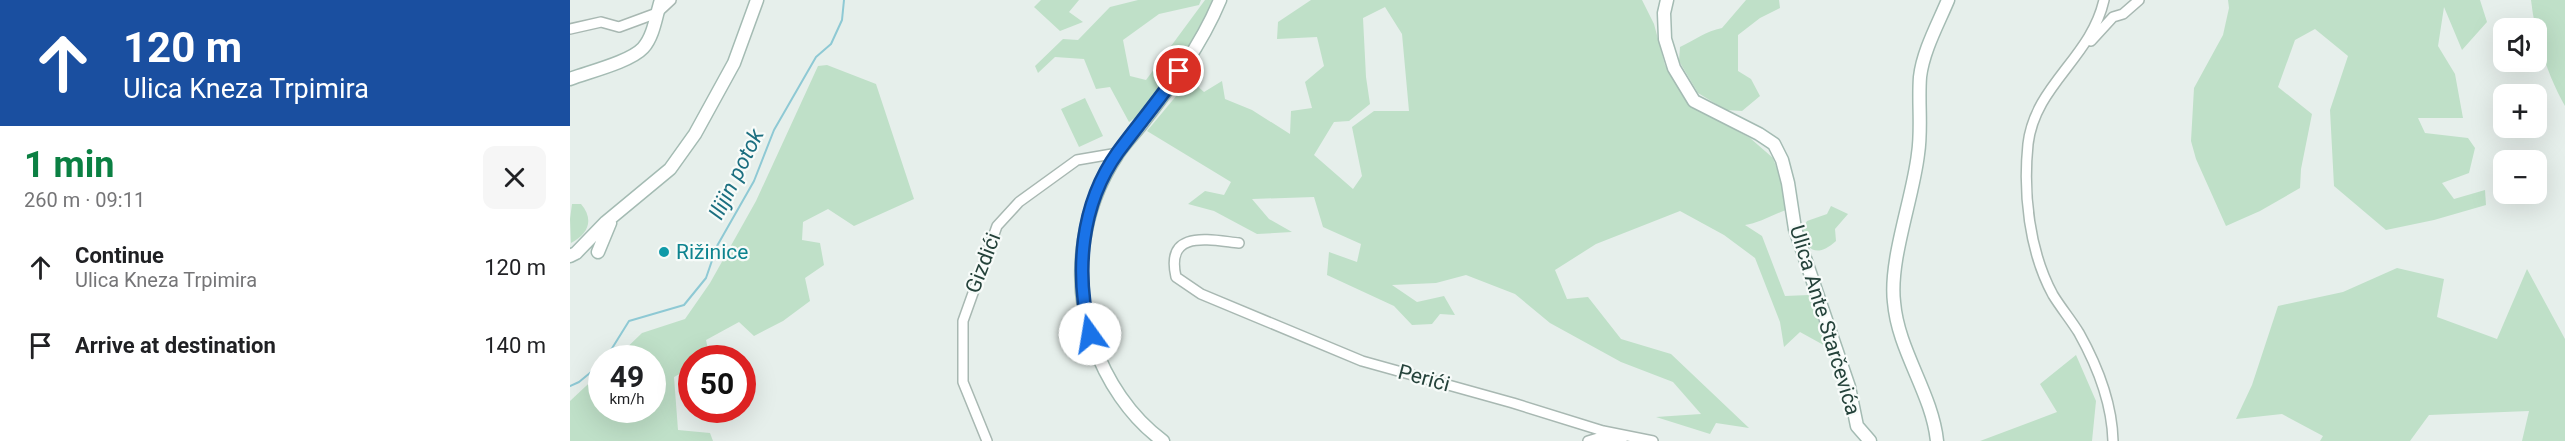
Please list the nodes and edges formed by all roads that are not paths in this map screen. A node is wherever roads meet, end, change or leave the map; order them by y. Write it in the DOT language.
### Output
graph roads {
  1 [pos="661,0"];
  2 [pos="671,0"];
  3 [pos="757,0"];
  4 [pos="1220,0"];
  5 [pos="1666,0"];
  6 [pos="1948,0"];
  7 [pos="2104,0"];
  8 [pos="2139,0"];
  9 [pos="657,13"];
  10 [pos="570,29"];
  11 [pos="2084,48"];
  12 [pos="570,79"];
  13 [pos="1118,153"];
  14 [pos="613,216"];
  15 [pos="1239,243"];
  16 [pos="597,252"];
  17 [pos="570,256"];
  18 [pos="987,441"];
  19 [pos="1163,441"];
  20 [pos="1588,441"];
  21 [pos="1622,441"];
  22 [pos="1653,441"];
  23 [pos="1870,441"];
  24 [pos="1937,441"];
  25 [pos="2113,441"];
  1 -- 9 [label="street"];
  2 -- 9 [label="street"];
  3 -- 14 [label="street"];
  4 -- 13 [label="street"];
  5 -- 23 [label="street, Ulica Ante Starčevića"];
  6 -- 24 [label="street"];
  7 -- 11 [label="street"];
  8 -- 11 [label="street"];
  9 -- 10 [label="street"];
  9 -- 12 [label="street"];
  11 -- 25 [label="street"];
  13 -- 18 [label="street, Gizdići"];
  13 -- 19 [label="street"];
  14 -- 16 [label="street"];
  14 -- 17 [label="street"];
  15 -- 22 [label="street, Perići"];
  20 -- 21 [label="street"];
}
